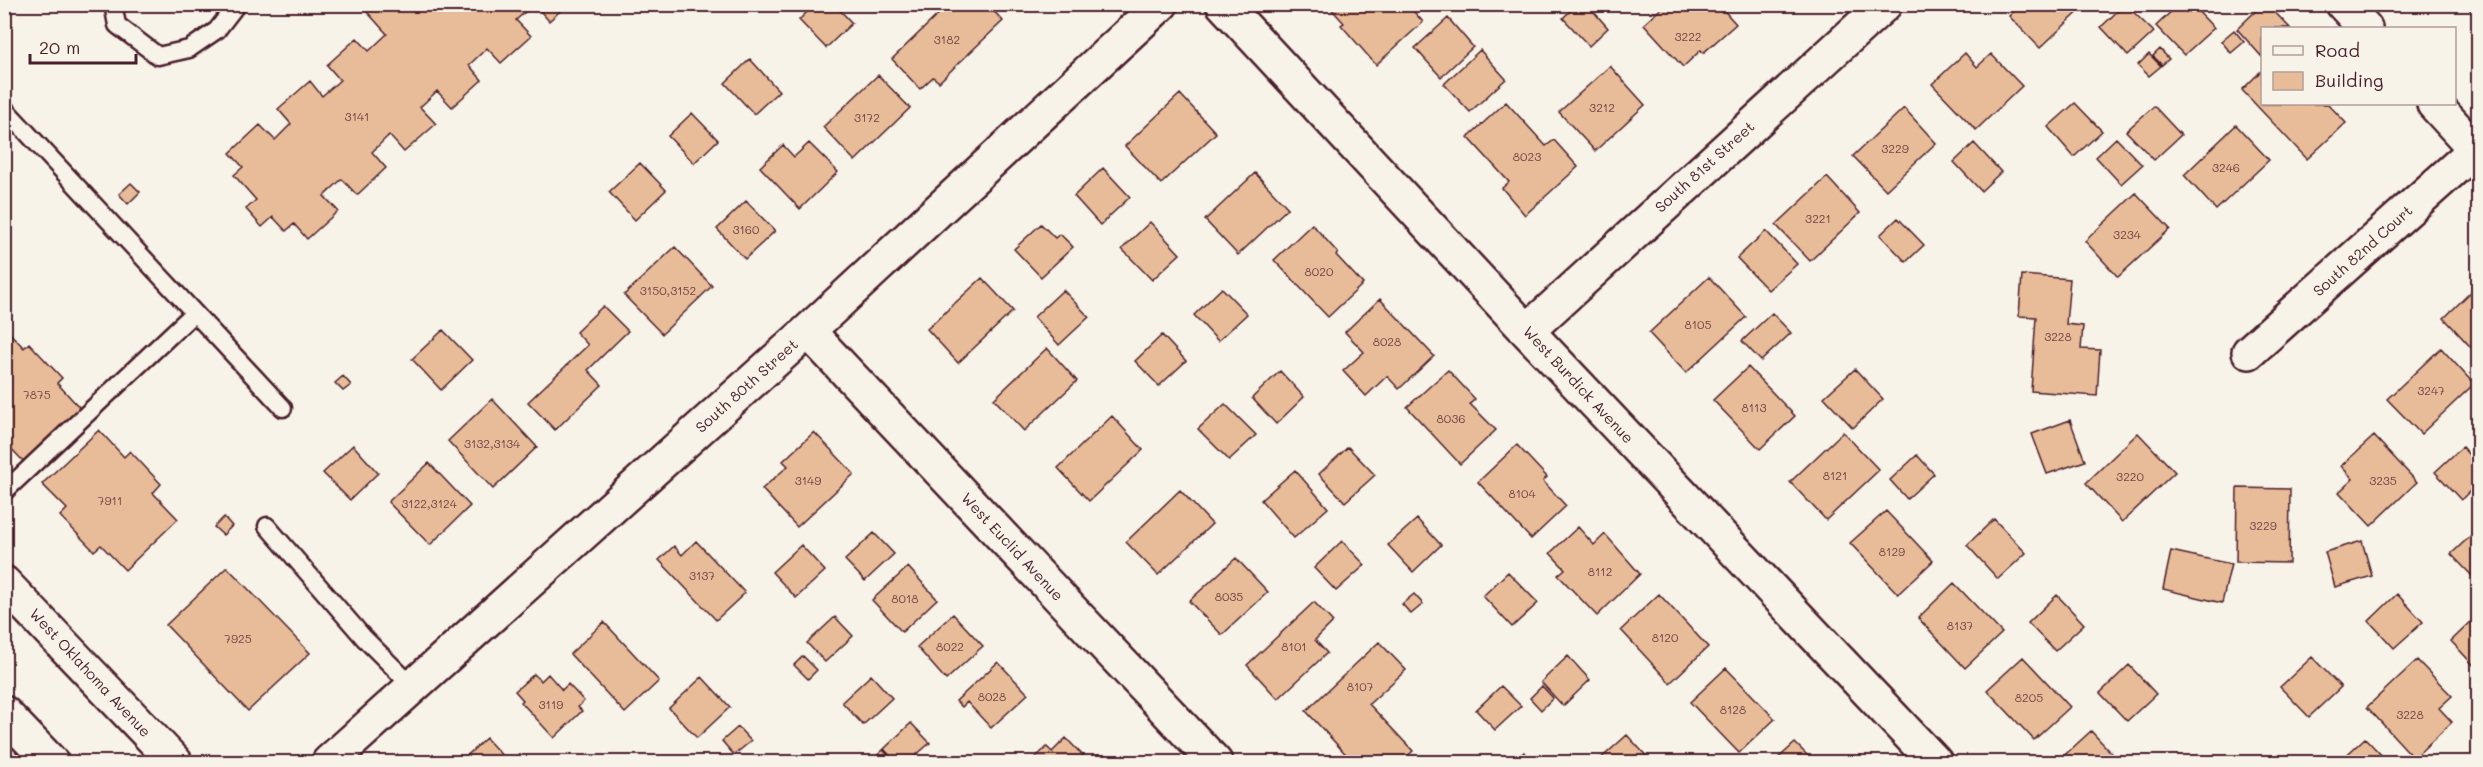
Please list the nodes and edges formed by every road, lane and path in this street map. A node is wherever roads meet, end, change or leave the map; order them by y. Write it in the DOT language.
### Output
graph roads {
  1 [pos="112,4"];
  2 [pos="237,4"];
  3 [pos="1161,4"];
  4 [pos="1223,4"];
  5 [pos="1885,4"];
  6 [pos="2343,4"];
  7 [pos="2364,27"];
  8 [pos="2435,105"];
  9 [pos="4,108"];
  10 [pos="2477,151"];
  11 [pos="194,313"];
  12 [pos="808,331"];
  13 [pos="1527,331"];
  14 [pos="2249,352"];
  15 [pos="283,408"];
  16 [pos="4,492"];
  17 [pos="267,526"];
  18 [pos="4,583"];
  19 [pos="413,687"];
  20 [pos="4,713"];
  21 [pos="51,762"];
  22 [pos="175,762"];
  23 [pos="329,762"];
  24 [pos="1215,762"];
  25 [pos="1935,762"];
  1 -- 2 [label="lane"];
  3 -- 12 [label="street, South 80th Street"];
  4 -- 13 [label="street, West Burdick Avenue"];
  5 -- 13 [label="street, South 81st Street"];
  6 -- 7 [label="street"];
  8 -- 10 [label="street"];
  9 -- 11 [label="lane"];
  10 -- 14 [label="street, South 82nd Court"];
  11 -- 15 [label="lane"];
  11 -- 16 [label="lane"];
  12 -- 19 [label="street, South 80th Street"];
  12 -- 24 [label="street, West Euclid Avenue"];
  13 -- 25 [label="street, West Burdick Avenue"];
  17 -- 19 [label="lane"];
  18 -- 22 [label="street, West Oklahoma Avenue"];
  19 -- 23 [label="street, South 80th Street"];
  20 -- 21 [label="street"];
}
